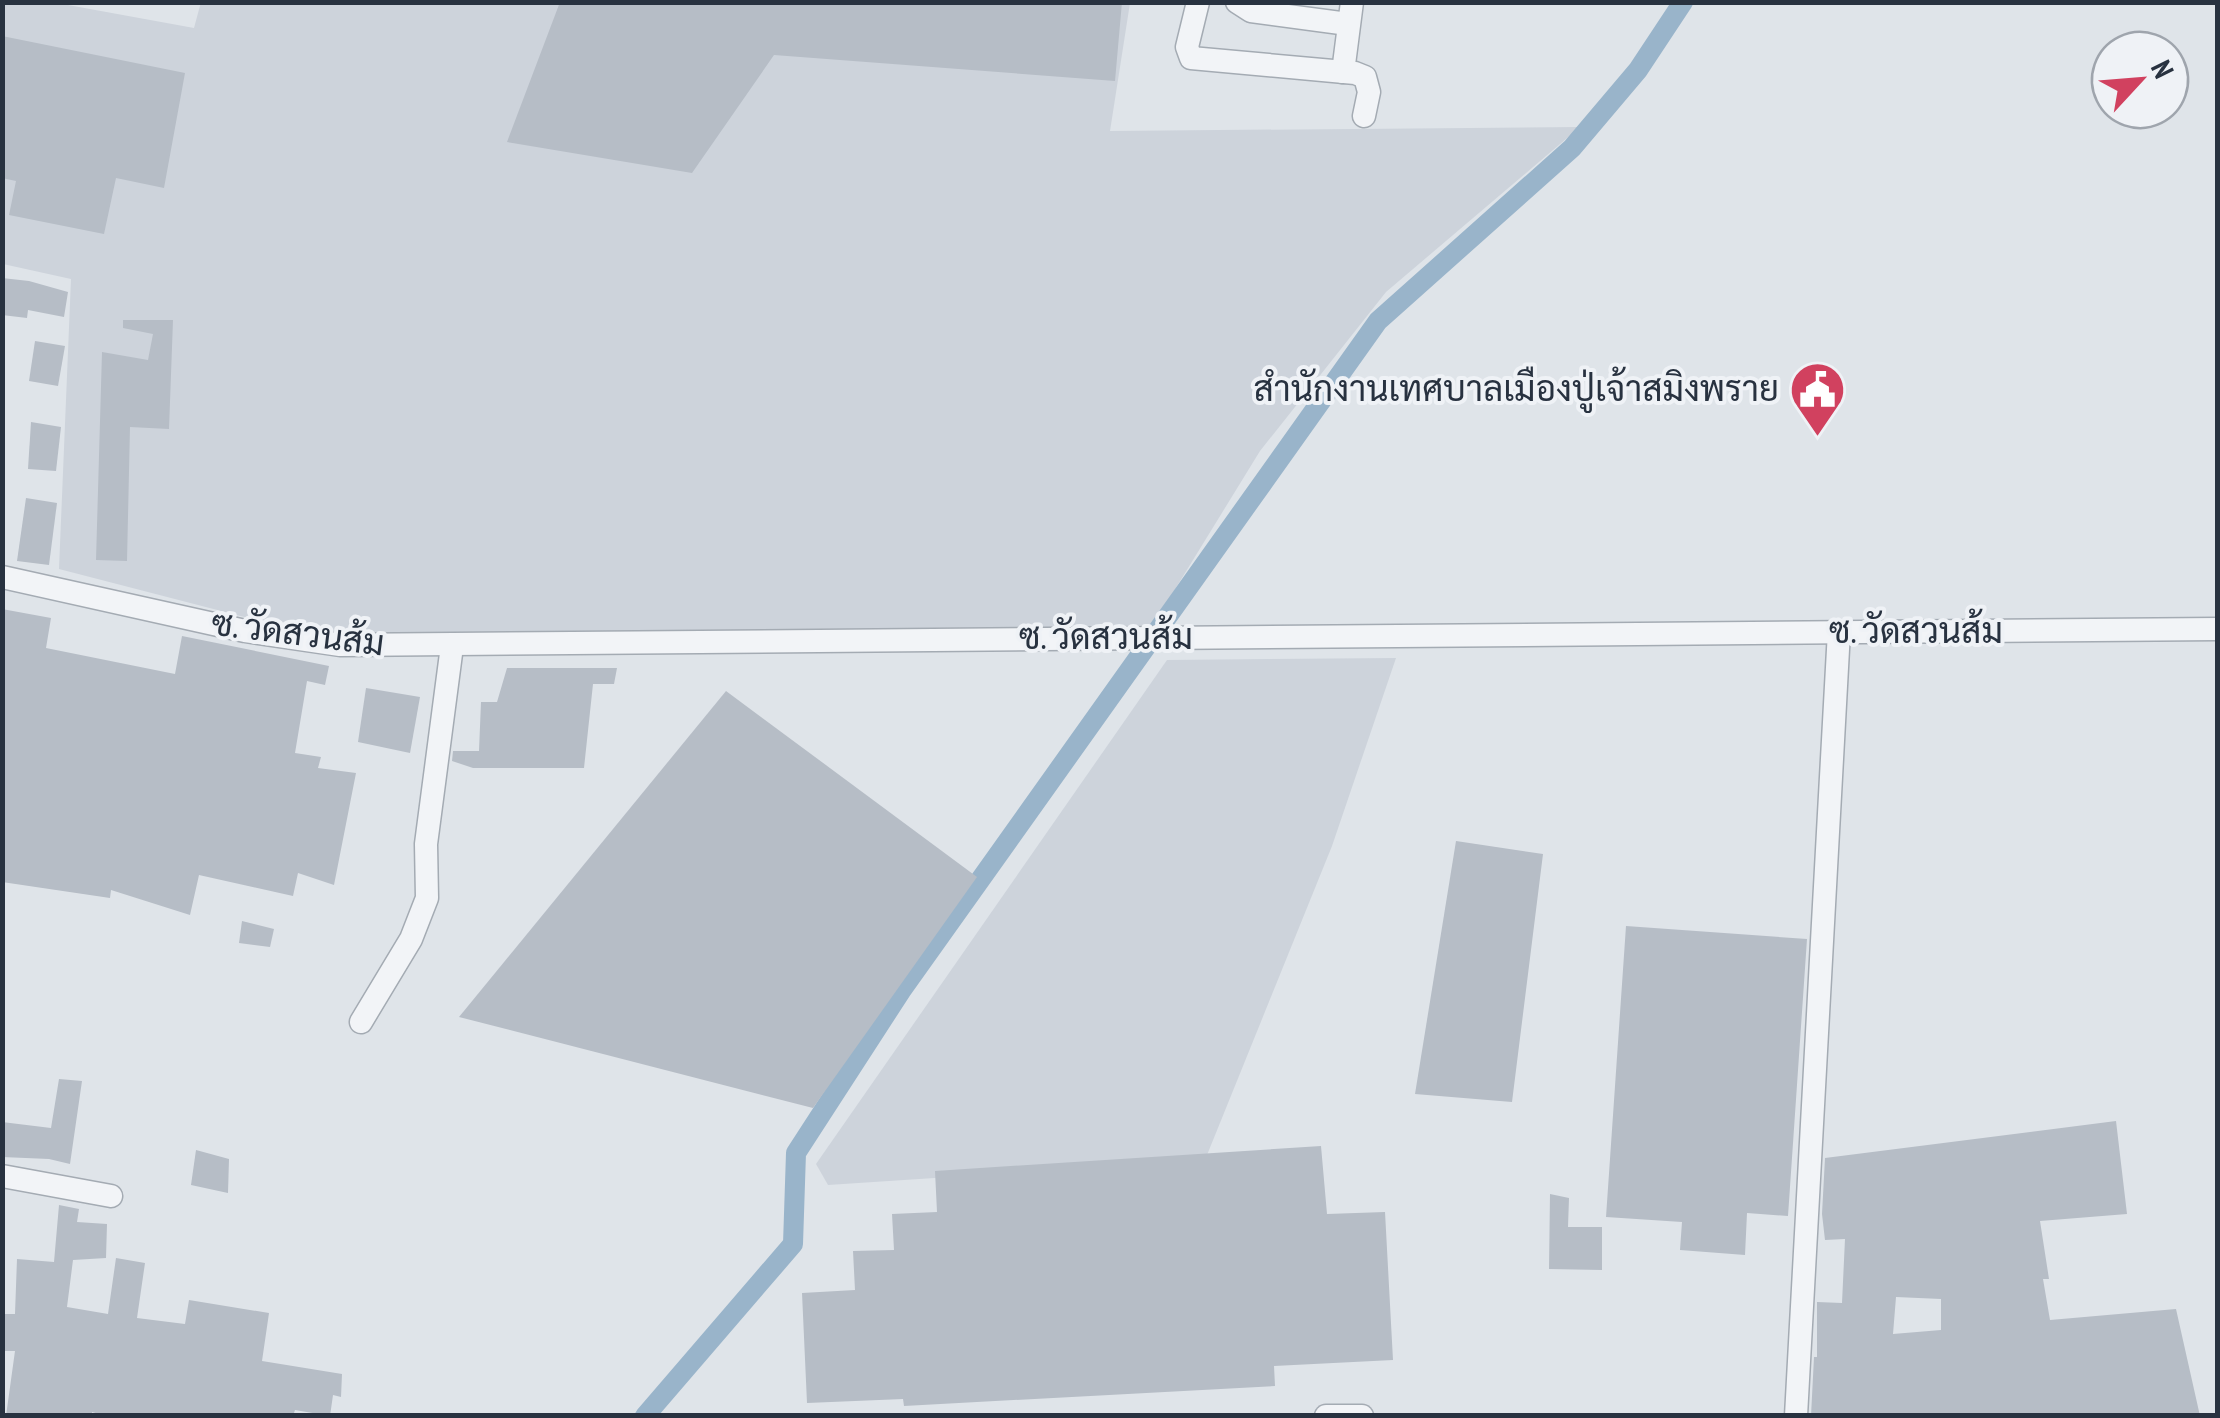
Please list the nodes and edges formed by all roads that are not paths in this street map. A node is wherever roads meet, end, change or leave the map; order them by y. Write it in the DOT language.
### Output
graph roads {
  1 [pos="1198,2"];
  2 [pos="1237,2"];
  3 [pos="1350,13"];
  4 [pos="1342,72"];
  5 [pos="1364,116"];
  6 [pos="2,577"];
  7 [pos="2218,630"];
  8 [pos="1839,631"];
  9 [pos="452,646"];
  10 [pos="362,1022"];
  11 [pos="2,1176"];
  12 [pos="111,1196"];
  13 [pos="1326,1416"];
  14 [pos="1362,1416"];
  15 [pos="1796,1416"];
  1 -- 4 [label="street"];
  2 -- 3 [label="street"];
  3 -- 4 [label="street"];
  4 -- 5 [label="street"];
  6 -- 9 [label="street, ซ. วัดสวนส้ม"];
  7 -- 8 [label="street, ซ. วัดสวนส้ม"];
  8 -- 9 [label="street, ซ. วัดสวนส้ม"];
  8 -- 15 [label="street"];
  9 -- 10 [label="street"];
  11 -- 12 [label="street"];
  13 -- 14 [label="street"];
}
